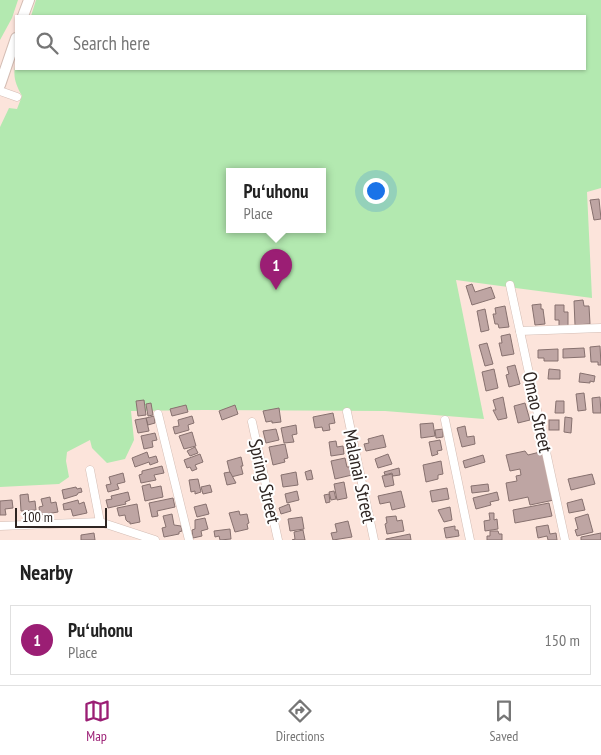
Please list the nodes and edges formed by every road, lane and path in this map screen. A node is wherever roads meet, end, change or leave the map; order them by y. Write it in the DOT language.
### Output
graph roads {
  1 [pos="28,0"];
  2 [pos="23,15"];
  3 [pos="15,41"];
  4 [pos="0,85"];
  5 [pos="0,91"];
  6 [pos="17,97"];
  7 [pos="510,285"];
  8 [pos="601,328"];
  9 [pos="520,331"];
  10 [pos="347,412"];
  11 [pos="158,414"];
  12 [pos="445,420"];
  13 [pos="252,422"];
  14 [pos="90,470"];
  15 [pos="100,522"];
  16 [pos="0,526"];
  17 [pos="155,540"];
  18 [pos="189,540"];
  19 [pos="278,540"];
  20 [pos="374,540"];
  21 [pos="470,540"];
  22 [pos="565,540"];
  1 -- 2 [label="main road"];
  3 -- 4 [label="main road"];
  5 -- 6 [label="street"];
  7 -- 9 [label="street, Omao Street"];
  8 -- 9 [label="street"];
  9 -- 22 [label="street, Omao Street"];
  10 -- 20 [label="street, Malanai Street"];
  11 -- 18 [label="street"];
  12 -- 21 [label="street"];
  13 -- 19 [label="street, Spring Street"];
  14 -- 15 [label="street"];
  15 -- 16 [label="street"];
  15 -- 17 [label="street"];
}
